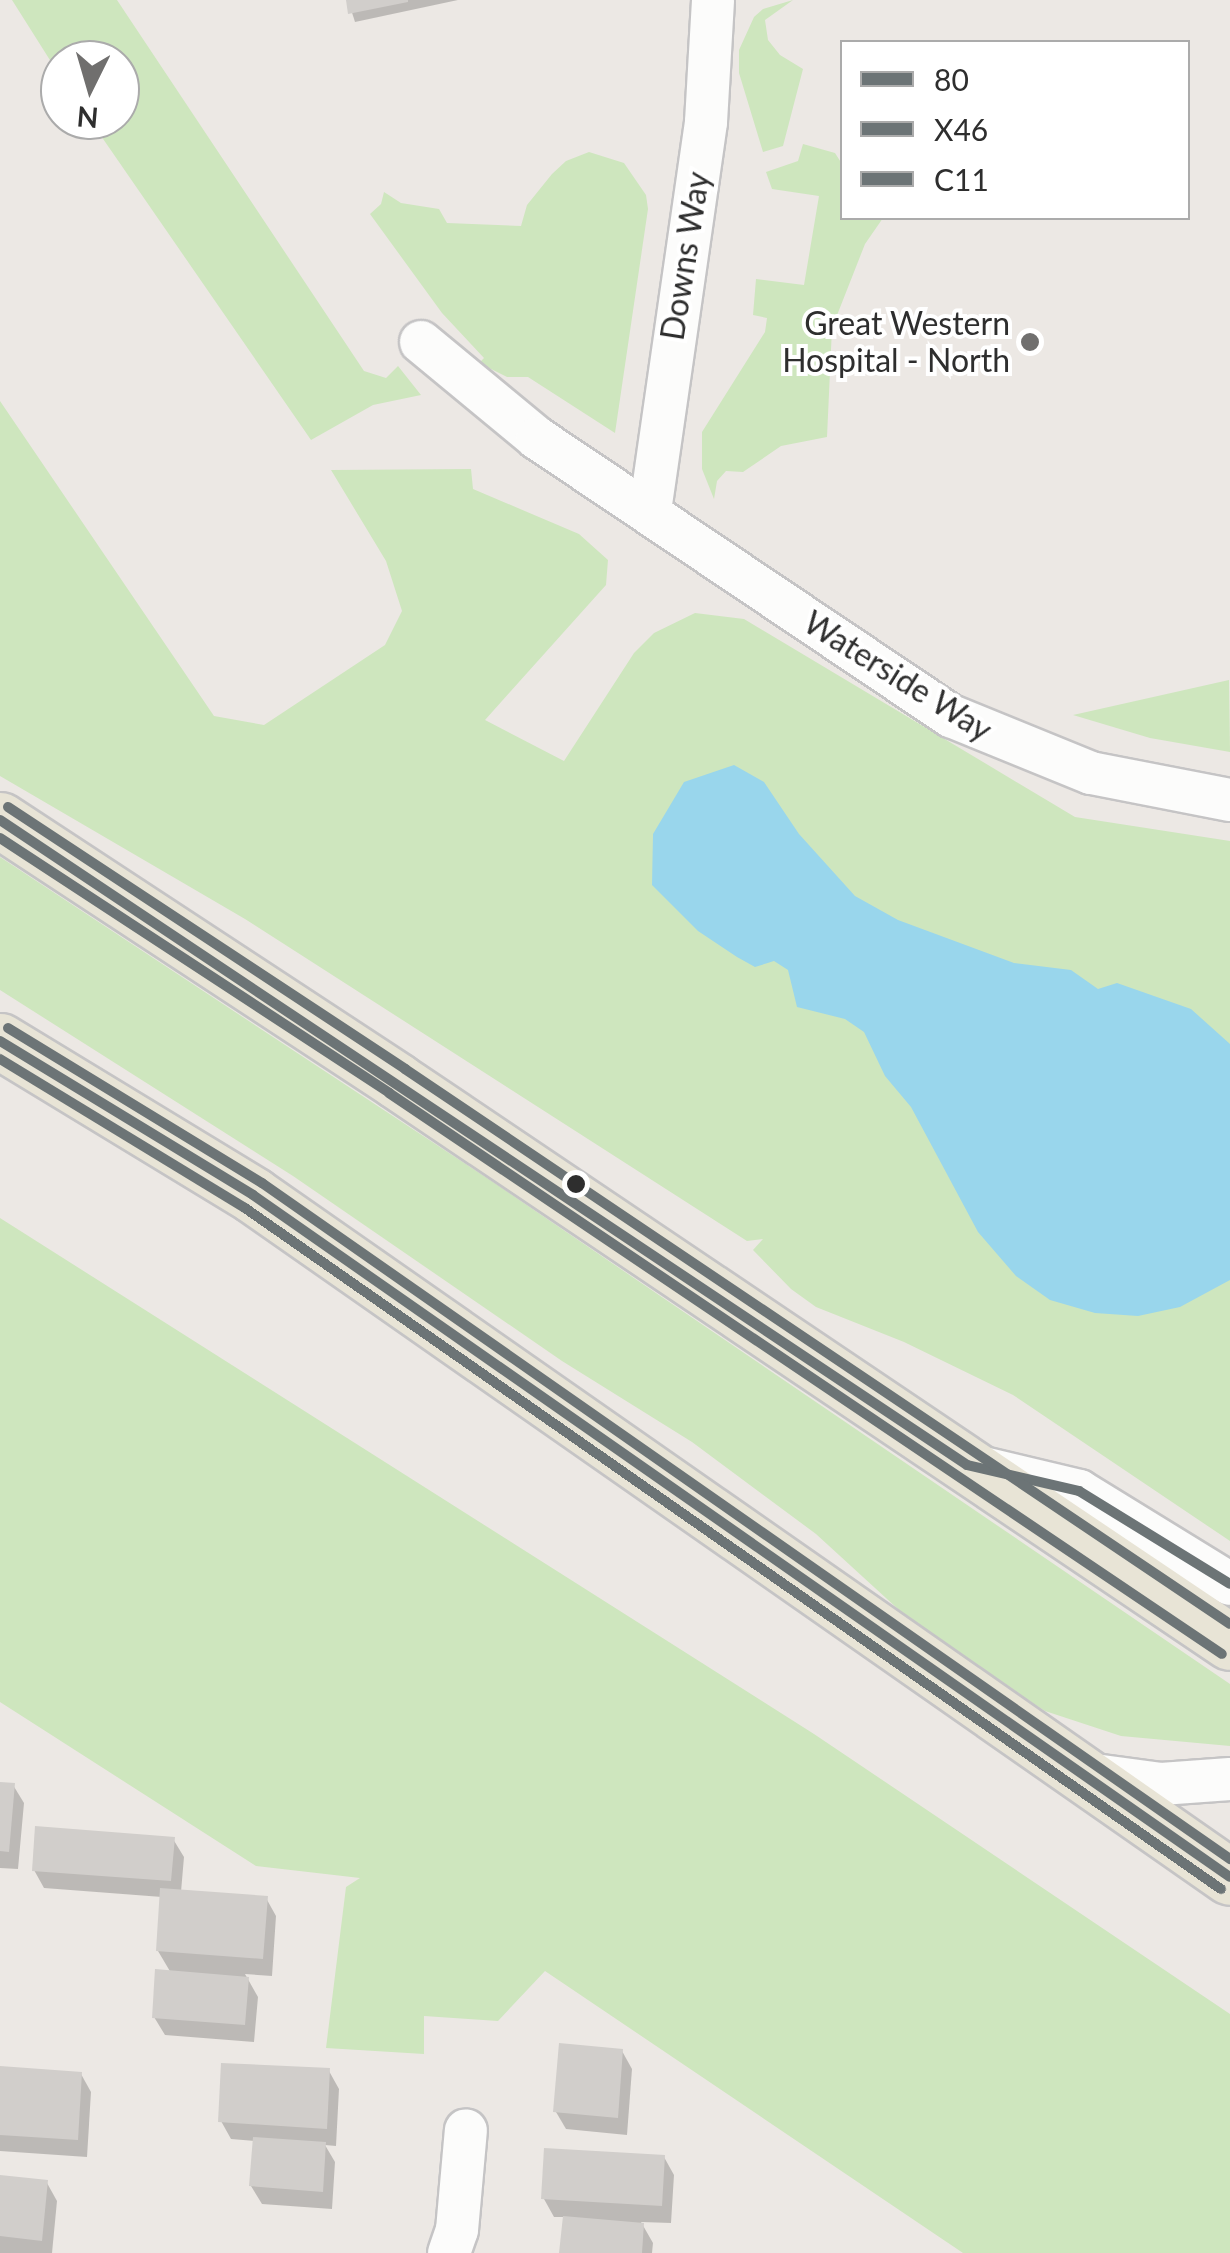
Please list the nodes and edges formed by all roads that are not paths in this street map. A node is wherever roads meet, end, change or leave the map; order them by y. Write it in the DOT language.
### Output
graph roads {
  1 [pos="714,0"];
  2 [pos="421,342"];
  3 [pos="650,511"];
  4 [pos="1230,800"];
  5 [pos="0,820"];
  6 [pos="0,1041"];
  7 [pos="966,1464"];
  8 [pos="1230,1584"];
  9 [pos="1230,1642"];
  10 [pos="1078,1772"];
  11 [pos="1230,1779"];
  12 [pos="1230,1877"];
  13 [pos="466,2130"];
  14 [pos="448,2253"];
  1 -- 3 [label="street, Downs Way"];
  2 -- 3 [label="street, Waterside Way"];
  3 -- 4 [label="street, Waterside Way"];
  5 -- 7 [label="main road"];
  6 -- 10 [label="main road"];
  7 -- 8 [label="street"];
  7 -- 9 [label="main road"];
  10 -- 11 [label="street"];
  10 -- 12 [label="main road"];
  13 -- 14 [label="street"];
}
